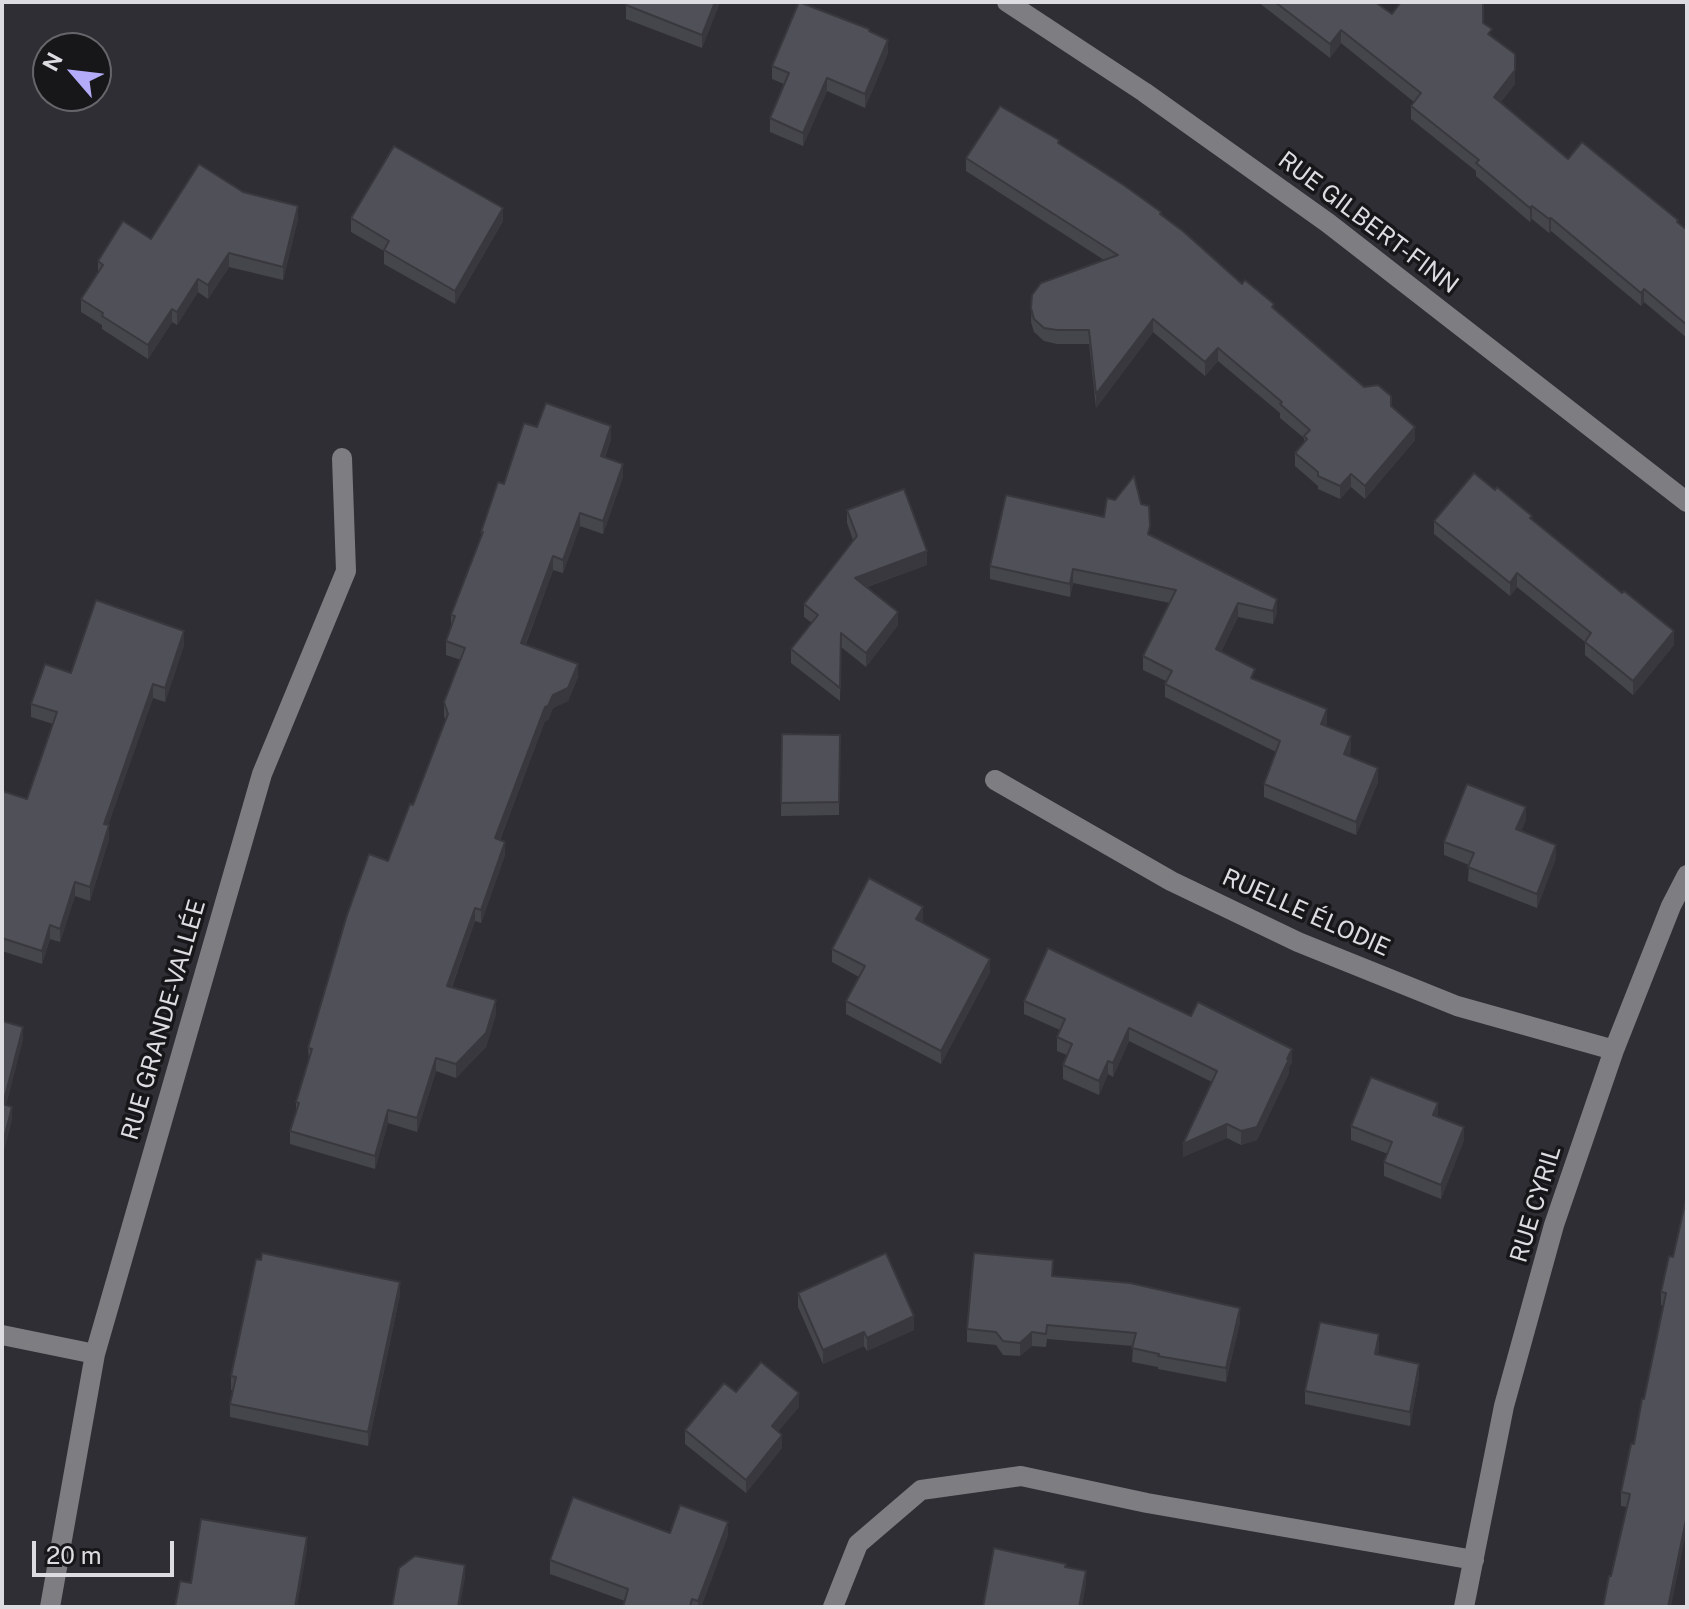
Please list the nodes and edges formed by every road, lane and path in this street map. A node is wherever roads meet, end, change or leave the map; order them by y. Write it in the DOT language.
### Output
graph roads {
  1 [pos="1007,2"];
  2 [pos="342,458"];
  3 [pos="1687,502"];
  4 [pos="995,780"];
  5 [pos="1687,875"];
  6 [pos="1614,1050"];
  7 [pos="2,1335"];
  8 [pos="95,1354"];
  9 [pos="1474,1560"];
  10 [pos="50,1607"];
  11 [pos="833,1607"];
  12 [pos="1464,1607"];
  1 -- 3 [label="street, RUE GILBERT-FINN"];
  2 -- 8 [label="street, RUE GRANDE-VALLÉE"];
  4 -- 6 [label="street, RUELLE ÉLODIE"];
  5 -- 6 [label="street, RUE CYRIL"];
  6 -- 9 [label="street, RUE CYRIL"];
  7 -- 8 [label="street"];
  8 -- 10 [label="street, RUE GRANDE-VALLÉE"];
  9 -- 11 [label="street"];
  9 -- 12 [label="street, RUE CYRIL"];
}
